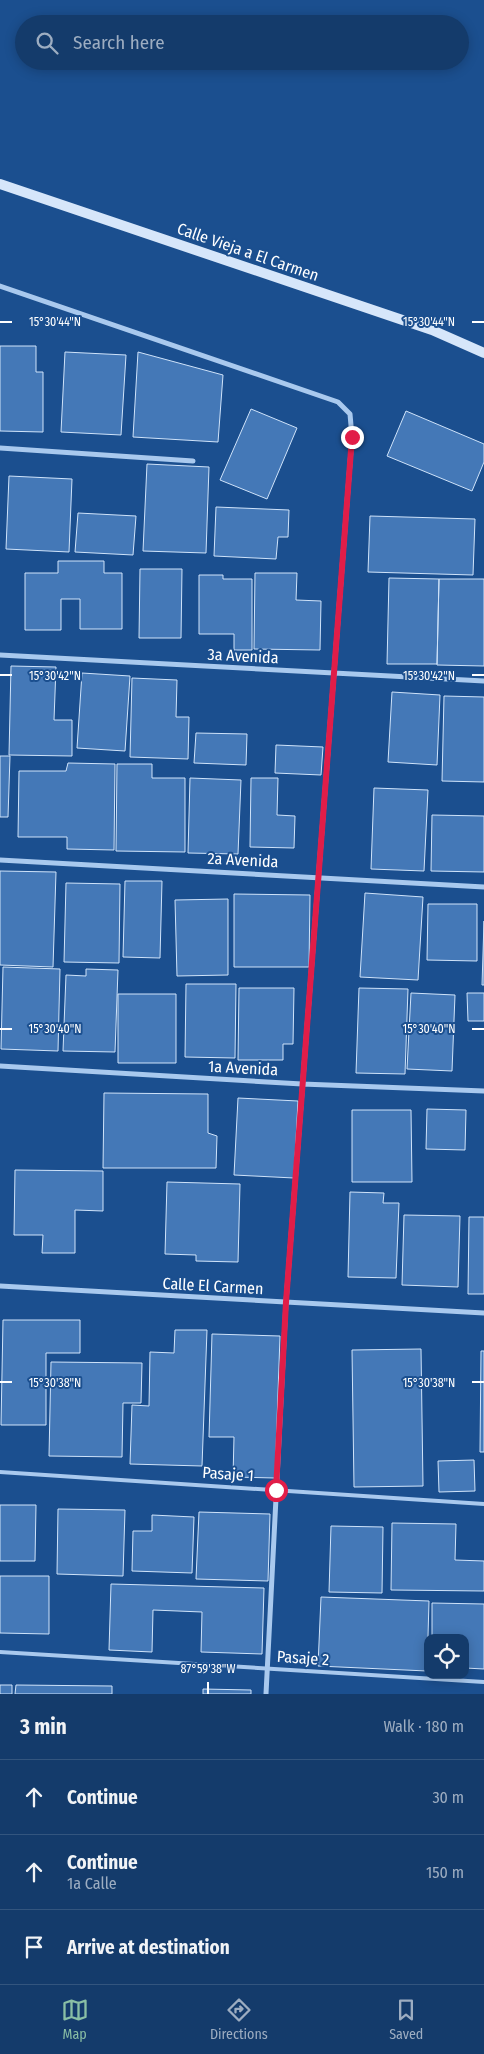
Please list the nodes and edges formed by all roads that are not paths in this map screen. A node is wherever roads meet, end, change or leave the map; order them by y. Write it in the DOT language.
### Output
graph roads {
  1 [pos="0,184"];
  2 [pos="0,286"];
  3 [pos="484,353"];
  4 [pos="0,448"];
  5 [pos="193,461"];
  6 [pos="0,655"];
  7 [pos="334,673"];
  8 [pos="484,681"];
  9 [pos="0,860"];
  10 [pos="318,876"];
  11 [pos="484,887"];
  12 [pos="0,1066"];
  13 [pos="302,1084"];
  14 [pos="484,1091"];
  15 [pos="0,1286"];
  16 [pos="286,1302"];
  17 [pos="484,1313"];
  18 [pos="0,1472"];
  19 [pos="276,1490"];
  20 [pos="484,1504"];
  21 [pos="0,1652"];
  22 [pos="267,1668"];
  23 [pos="484,1682"];
  24 [pos="266,1694"];
  1 -- 3 [label="street, Calle Vieja a El Carmen"];
  2 -- 7 [label="street"];
  4 -- 5 [label="street"];
  6 -- 7 [label="street, 3a Avenida"];
  7 -- 8 [label="street, 3a Avenida"];
  7 -- 10 [label="street"];
  9 -- 10 [label="street, 2a Avenida"];
  10 -- 11 [label="street, 2a Avenida"];
  10 -- 13 [label="street"];
  12 -- 13 [label="street, 1a Avenida"];
  13 -- 14 [label="street, 1a Avenida"];
  13 -- 16 [label="street"];
  15 -- 16 [label="street, Calle El Carmen"];
  16 -- 17 [label="street, Calle El Carmen"];
  16 -- 19 [label="street"];
  18 -- 19 [label="lane, Pasaje 1"];
  19 -- 20 [label="lane, Pasaje 1"];
  19 -- 22 [label="street"];
  21 -- 22 [label="lane, Pasaje 2"];
  22 -- 23 [label="lane, Pasaje 2"];
  22 -- 24 [label="street"];
}
